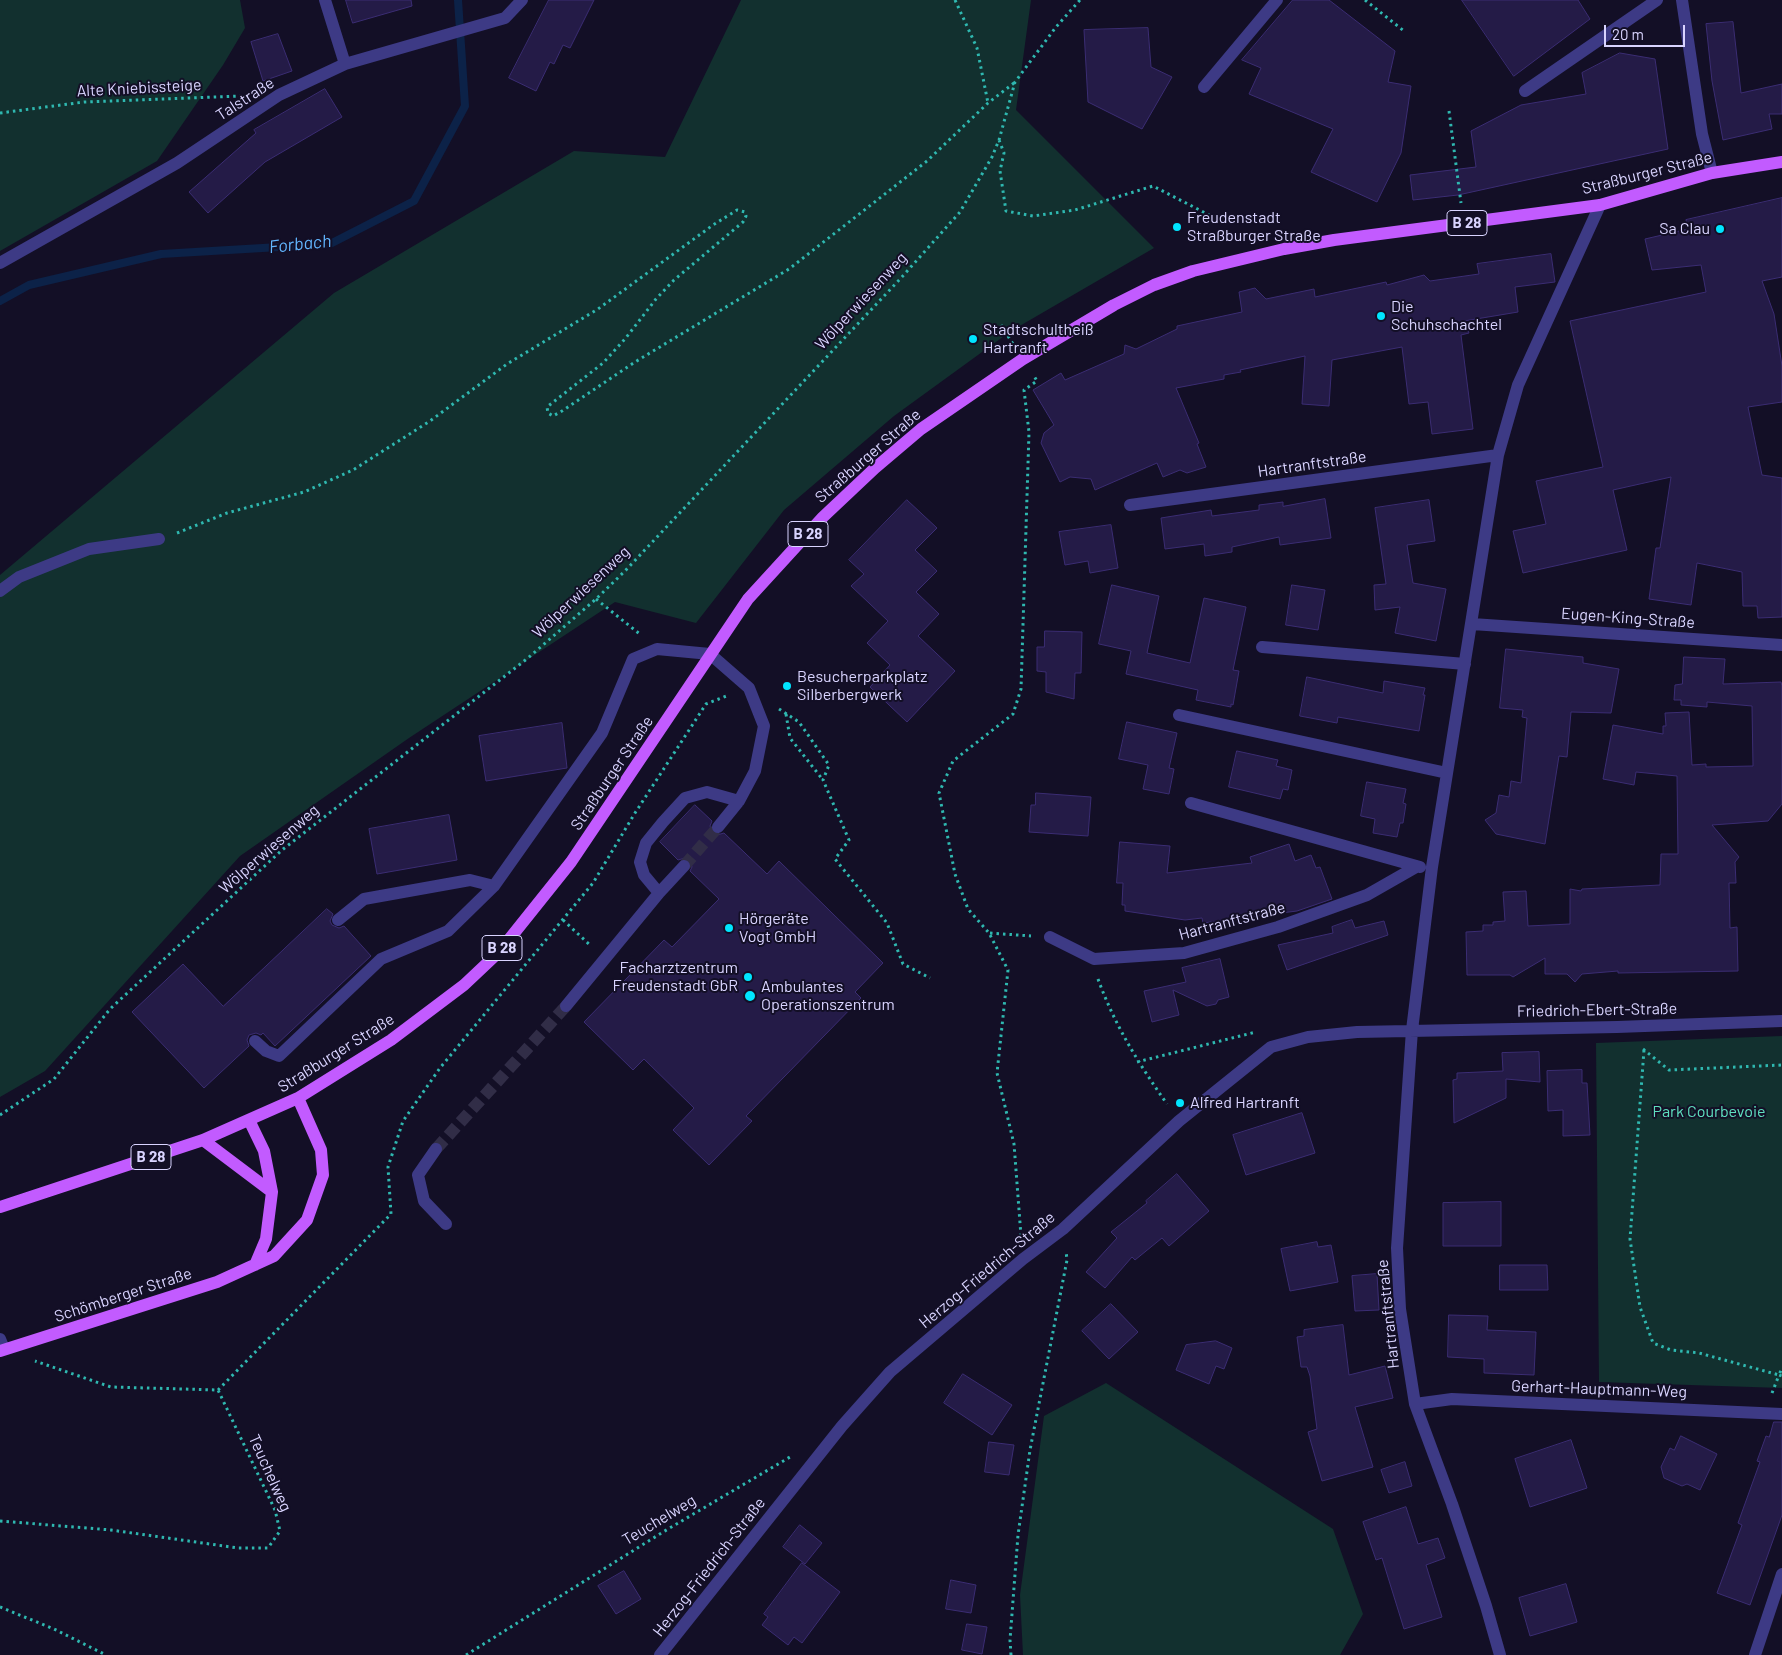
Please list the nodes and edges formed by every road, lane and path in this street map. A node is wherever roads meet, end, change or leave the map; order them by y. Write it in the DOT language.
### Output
graph roads {
  1 [pos="325,0"];
  2 [pos="522,0"];
  3 [pos="956,0"];
  4 [pos="1080,0"];
  5 [pos="1276,0"];
  6 [pos="1365,0"];
  7 [pos="1656,0"];
  8 [pos="1675,0"];
  9 [pos="1682,0"];
  10 [pos="1404,31"];
  11 [pos="345,64"];
  12 [pos="1015,82"];
  13 [pos="1204,88"];
  14 [pos="1525,91"];
  15 [pos="279,96"];
  16 [pos="988,103"];
  17 [pos="1449,111"];
  18 [pos="0,113"];
  19 [pos="999,140"];
  20 [pos="1782,162"];
  21 [pos="1712,173"];
  22 [pos="1600,205"];
  23 [pos="1213,217"];
  24 [pos="1464,223"];
  25 [pos="0,263"];
  26 [pos="1024,390"];
  27 [pos="1498,455"];
  28 [pos="1130,505"];
  29 [pos="159,539"];
  30 [pos="0,591"];
  31 [pos="596,599"];
  32 [pos="1472,624"];
  33 [pos="1782,645"];
  34 [pos="1262,647"];
  35 [pos="657,649"];
  36 [pos="710,654"];
  37 [pos="1465,664"];
  38 [pos="749,688"];
  39 [pos="778,708"];
  40 [pos="786,713"];
  41 [pos="1179,715"];
  42 [pos="1447,773"];
  43 [pos="823,780"];
  44 [pos="739,801"];
  45 [pos="1191,803"];
  46 [pos="718,827"];
  47 [pos="684,866"];
  48 [pos="1416,867"];
  49 [pos="1432,867"];
  50 [pos="494,886"];
  51 [pos="658,893"];
  52 [pos="338,920"];
  53 [pos="563,920"];
  54 [pos="989,933"];
  55 [pos="1050,937"];
  56 [pos="605,958"];
  57 [pos="1094,959"];
  58 [pos="930,978"];
  59 [pos="566,1006"];
  60 [pos="1782,1021"];
  61 [pos="1617,1027"];
  62 [pos="1412,1030"];
  63 [pos="255,1041"];
  64 [pos="1271,1047"];
  65 [pos="1644,1050"];
  66 [pos="1138,1062"];
  67 [pos="1782,1065"];
  68 [pos="298,1098"];
  69 [pos="0,1115"];
  70 [pos="250,1120"];
  71 [pos="1179,1121"];
  72 [pos="203,1140"];
  73 [pos="436,1149"];
  74 [pos="272,1192"];
  75 [pos="0,1207"];
  76 [pos="446,1224"];
  77 [pos="1063,1229"];
  78 [pos="1023,1259"];
  79 [pos="255,1265"];
  80 [pos="1,1347"];
  81 [pos="1782,1368"];
  82 [pos="218,1390"];
  83 [pos="1415,1404"];
  84 [pos="1782,1414"];
  85 [pos="791,1456"];
  86 [pos="0,1521"];
  87 [pos="1782,1574"];
  88 [pos="0,1607"];
  89 [pos="106,1655"];
  90 [pos="466,1655"];
  91 [pos="660,1655"];
  92 [pos="1011,1655"];
  93 [pos="1500,1655"];
  94 [pos="1755,1655"];
  1 -- 11 [label="street"];
  2 -- 11 [label="street, Talstraße"];
  3 -- 16 [label="path"];
  4 -- 12 [label="path, Wölperwiesenweg"];
  5 -- 13 [label="street"];
  6 -- 10 [label="path"];
  7 -- 14 [label="street"];
  8 -- 9 [label="street"];
  9 -- 21 [label="street"];
  11 -- 15 [label="street, Talstraße"];
  12 -- 16 [label="path"];
  12 -- 19 [label="path, Wölperwiesenweg"];
  15 -- 18 [label="path, Alte Kniebissteige"];
  15 -- 25 [label="street, Talstraße"];
  16 -- 29 [label="path"];
  17 -- 24 [label="path"];
  19 -- 23 [label="path"];
  19 -- 31 [label="path, Wölperwiesenweg"];
  20 -- 21 [label="main road, Straßburger Straße / B 28"];
  21 -- 22 [label="main road, Straßburger Straße / B 28"];
  22 -- 24 [label="main road, Straßburger Straße / B 28"];
  22 -- 27 [label="street, Hartranftstraße"];
  24 -- 36 [label="main road, Straßburger Straße / B 28"];
  26 -- 54 [label="path"];
  27 -- 28 [label="street, Hartranftstraße"];
  27 -- 32 [label="street, Hartranftstraße"];
  29 -- 30 [label="street"];
  31 -- 35 [label="path"];
  31 -- 69 [label="path, Wölperwiesenweg"];
  32 -- 33 [label="street, Eugen-King-Straße"];
  32 -- 37 [label="street, Hartranftstraße"];
  34 -- 37 [label="street"];
  35 -- 36 [label="street"];
  35 -- 50 [label="street"];
  36 -- 38 [label="street"];
  36 -- 68 [label="main road, Straßburger Straße / B 28"];
  37 -- 42 [label="street, Hartranftstraße"];
  38 -- 44 [label="street"];
  38 -- 53 [label="path"];
  39 -- 40 [label="path"];
  40 -- 43 [label="path"];
  40 -- 43 [label="path"];
  41 -- 42 [label="street"];
  42 -- 49 [label="street, Hartranftstraße"];
  43 -- 58 [label="path"];
  44 -- 46 [label="street"];
  44 -- 51 [label="street"];
  45 -- 48 [label="street, Hartranftstraße"];
  47 -- 51 [label="street"];
  48 -- 49 [label="street, Hartranftstraße"];
  48 -- 57 [label="street, Hartranftstraße"];
  49 -- 62 [label="street, Hartranftstraße"];
  50 -- 52 [label="street"];
  50 -- 63 [label="street"];
  51 -- 56 [label="street"];
  53 -- 56 [label="path"];
  53 -- 82 [label="path"];
  54 -- 55 [label="path"];
  54 -- 78 [label="path"];
  55 -- 57 [label="street"];
  56 -- 59 [label="street"];
  57 -- 66 [label="path"];
  60 -- 61 [label="street, Friedrich-Ebert-Straße"];
  61 -- 62 [label="street, Friedrich-Ebert-Straße"];
  61 -- 65 [label="path"];
  62 -- 64 [label="street, Herzog-Friedrich-Straße"];
  62 -- 83 [label="street, Hartranftstraße"];
  64 -- 66 [label="path"];
  64 -- 71 [label="street, Herzog-Friedrich-Straße"];
  65 -- 67 [label="path"];
  65 -- 81 [label="path"];
  66 -- 71 [label="path"];
  68 -- 70 [label="main road, Straßburger Straße / B 28"];
  68 -- 79 [label="main road, Schömberger Straße"];
  70 -- 72 [label="main road, Straßburger Straße / B 28"];
  70 -- 74 [label="main road"];
  71 -- 77 [label="street, Herzog-Friedrich-Straße"];
  72 -- 74 [label="main road"];
  72 -- 75 [label="main road, Straßburger Straße / B 28"];
  73 -- 76 [label="street"];
  74 -- 79 [label="main road"];
  77 -- 78 [label="street, Herzog-Friedrich-Straße"];
  77 -- 92 [label="path"];
  78 -- 91 [label="street, Herzog-Friedrich-Straße"];
  79 -- 80 [label="main road, Schömberger Straße"];
  80 -- 82 [label="path"];
  82 -- 86 [label="path, Teuchelweg"];
  83 -- 84 [label="street, Gerhart-Hauptmann-Weg"];
  83 -- 93 [label="street, Hartranftstraße"];
  85 -- 90 [label="path, Teuchelweg"];
  87 -- 94 [label="street"];
  88 -- 89 [label="path"];
}
